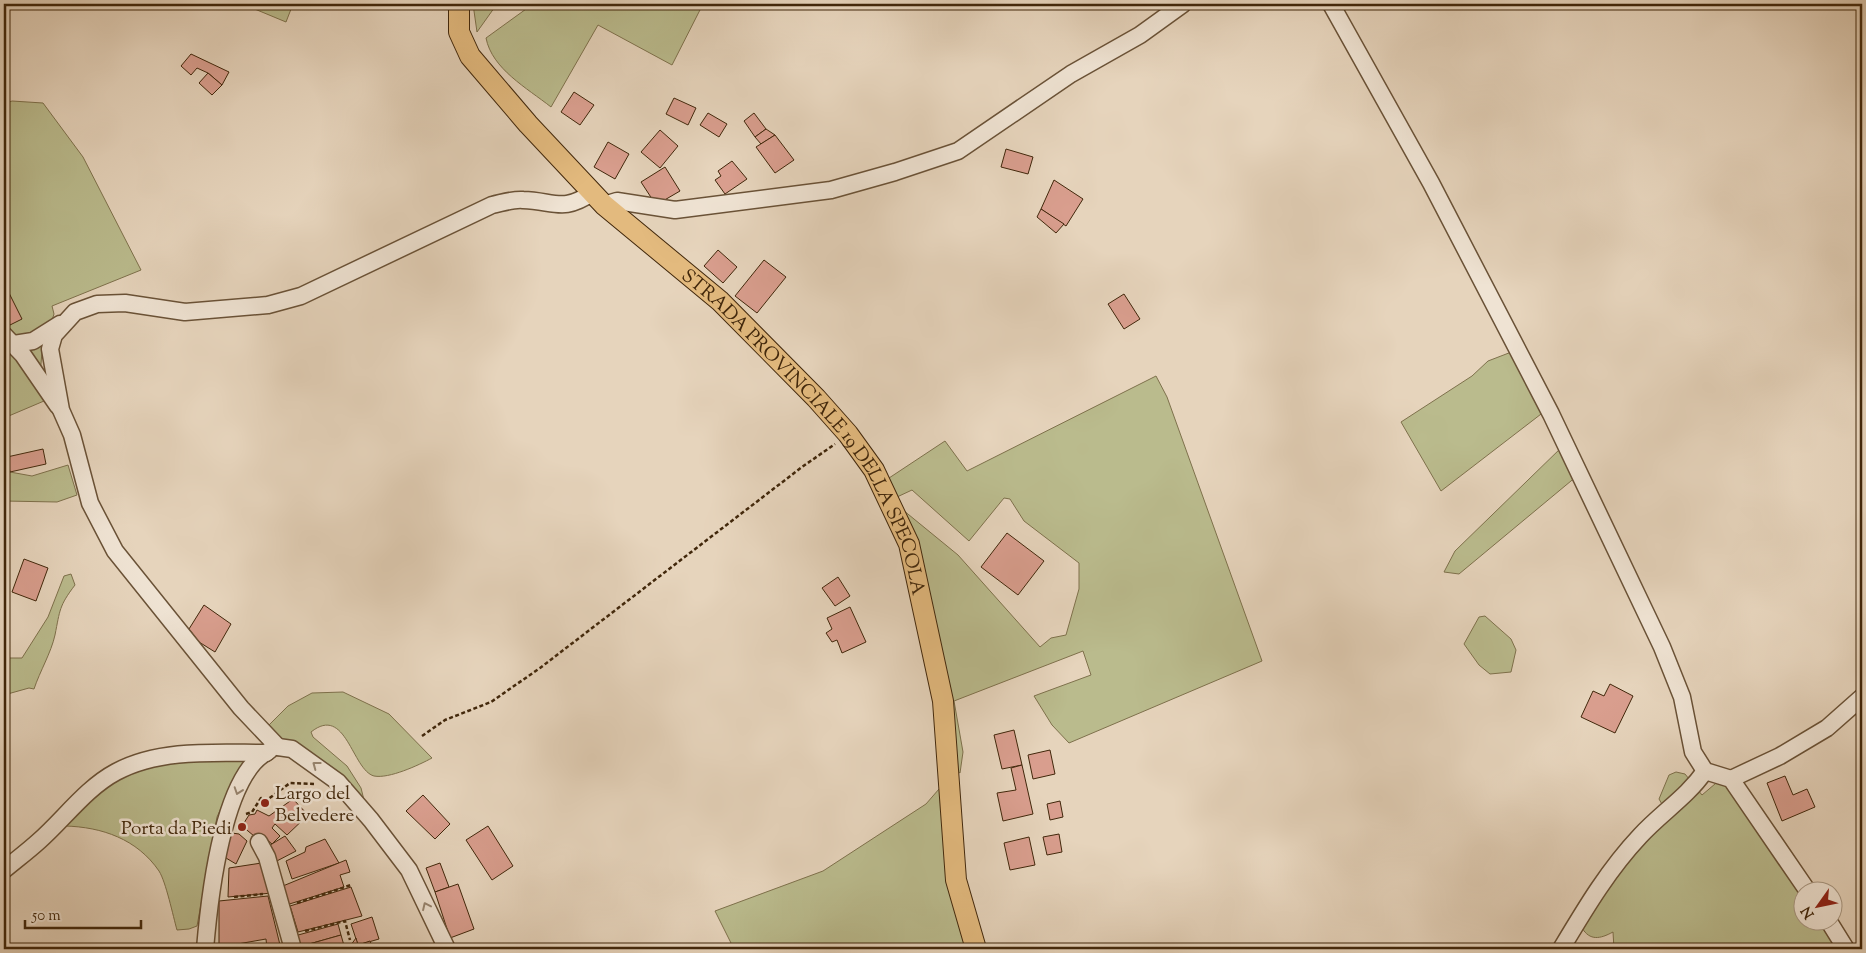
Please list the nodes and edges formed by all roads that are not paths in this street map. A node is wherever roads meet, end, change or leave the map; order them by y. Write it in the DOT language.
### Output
graph roads {
  1 [pos="459,4"];
  2 [pos="1183,4"];
  3 [pos="1331,4"];
  4 [pos="599,198"];
  5 [pos="75,312"];
  6 [pos="9,340"];
  7 [pos="61,410"];
  8 [pos="1862,697"];
  9 [pos="272,750"];
  10 [pos="1705,771"];
  11 [pos="1731,779"];
  12 [pos="258,842"];
  13 [pos="4,870"];
  14 [pos="1800,880"];
  15 [pos="1834,930"];
  16 [pos="291,942"];
  17 [pos="205,949"];
  18 [pos="447,949"];
  19 [pos="976,949"];
  20 [pos="1562,949"];
  21 [pos="1846,949"];
  1 -- 4 [label="main road, STRADA PROVINCIALE 19 DELLA SPECOLA"];
  2 -- 4 [label="street"];
  3 -- 10 [label="street"];
  4 -- 5 [label="street"];
  4 -- 19 [label="main road, STRADA PROVINCIALE 19 DELLA SPECOLA"];
  5 -- 6 [label="street"];
  5 -- 7 [label="street"];
  6 -- 7 [label="street"];
  7 -- 9 [label="street"];
  8 -- 11 [label="street"];
  9 -- 13 [label="street"];
  9 -- 17 [label="street, one-way"];
  18 -- 9 [label="street, one-way"];
  10 -- 11 [label="street"];
  10 -- 20 [label="street"];
  11 -- 14 [label="street"];
  12 -- 16 [label="street"];
  15 -- 21 [label="street"];
}
